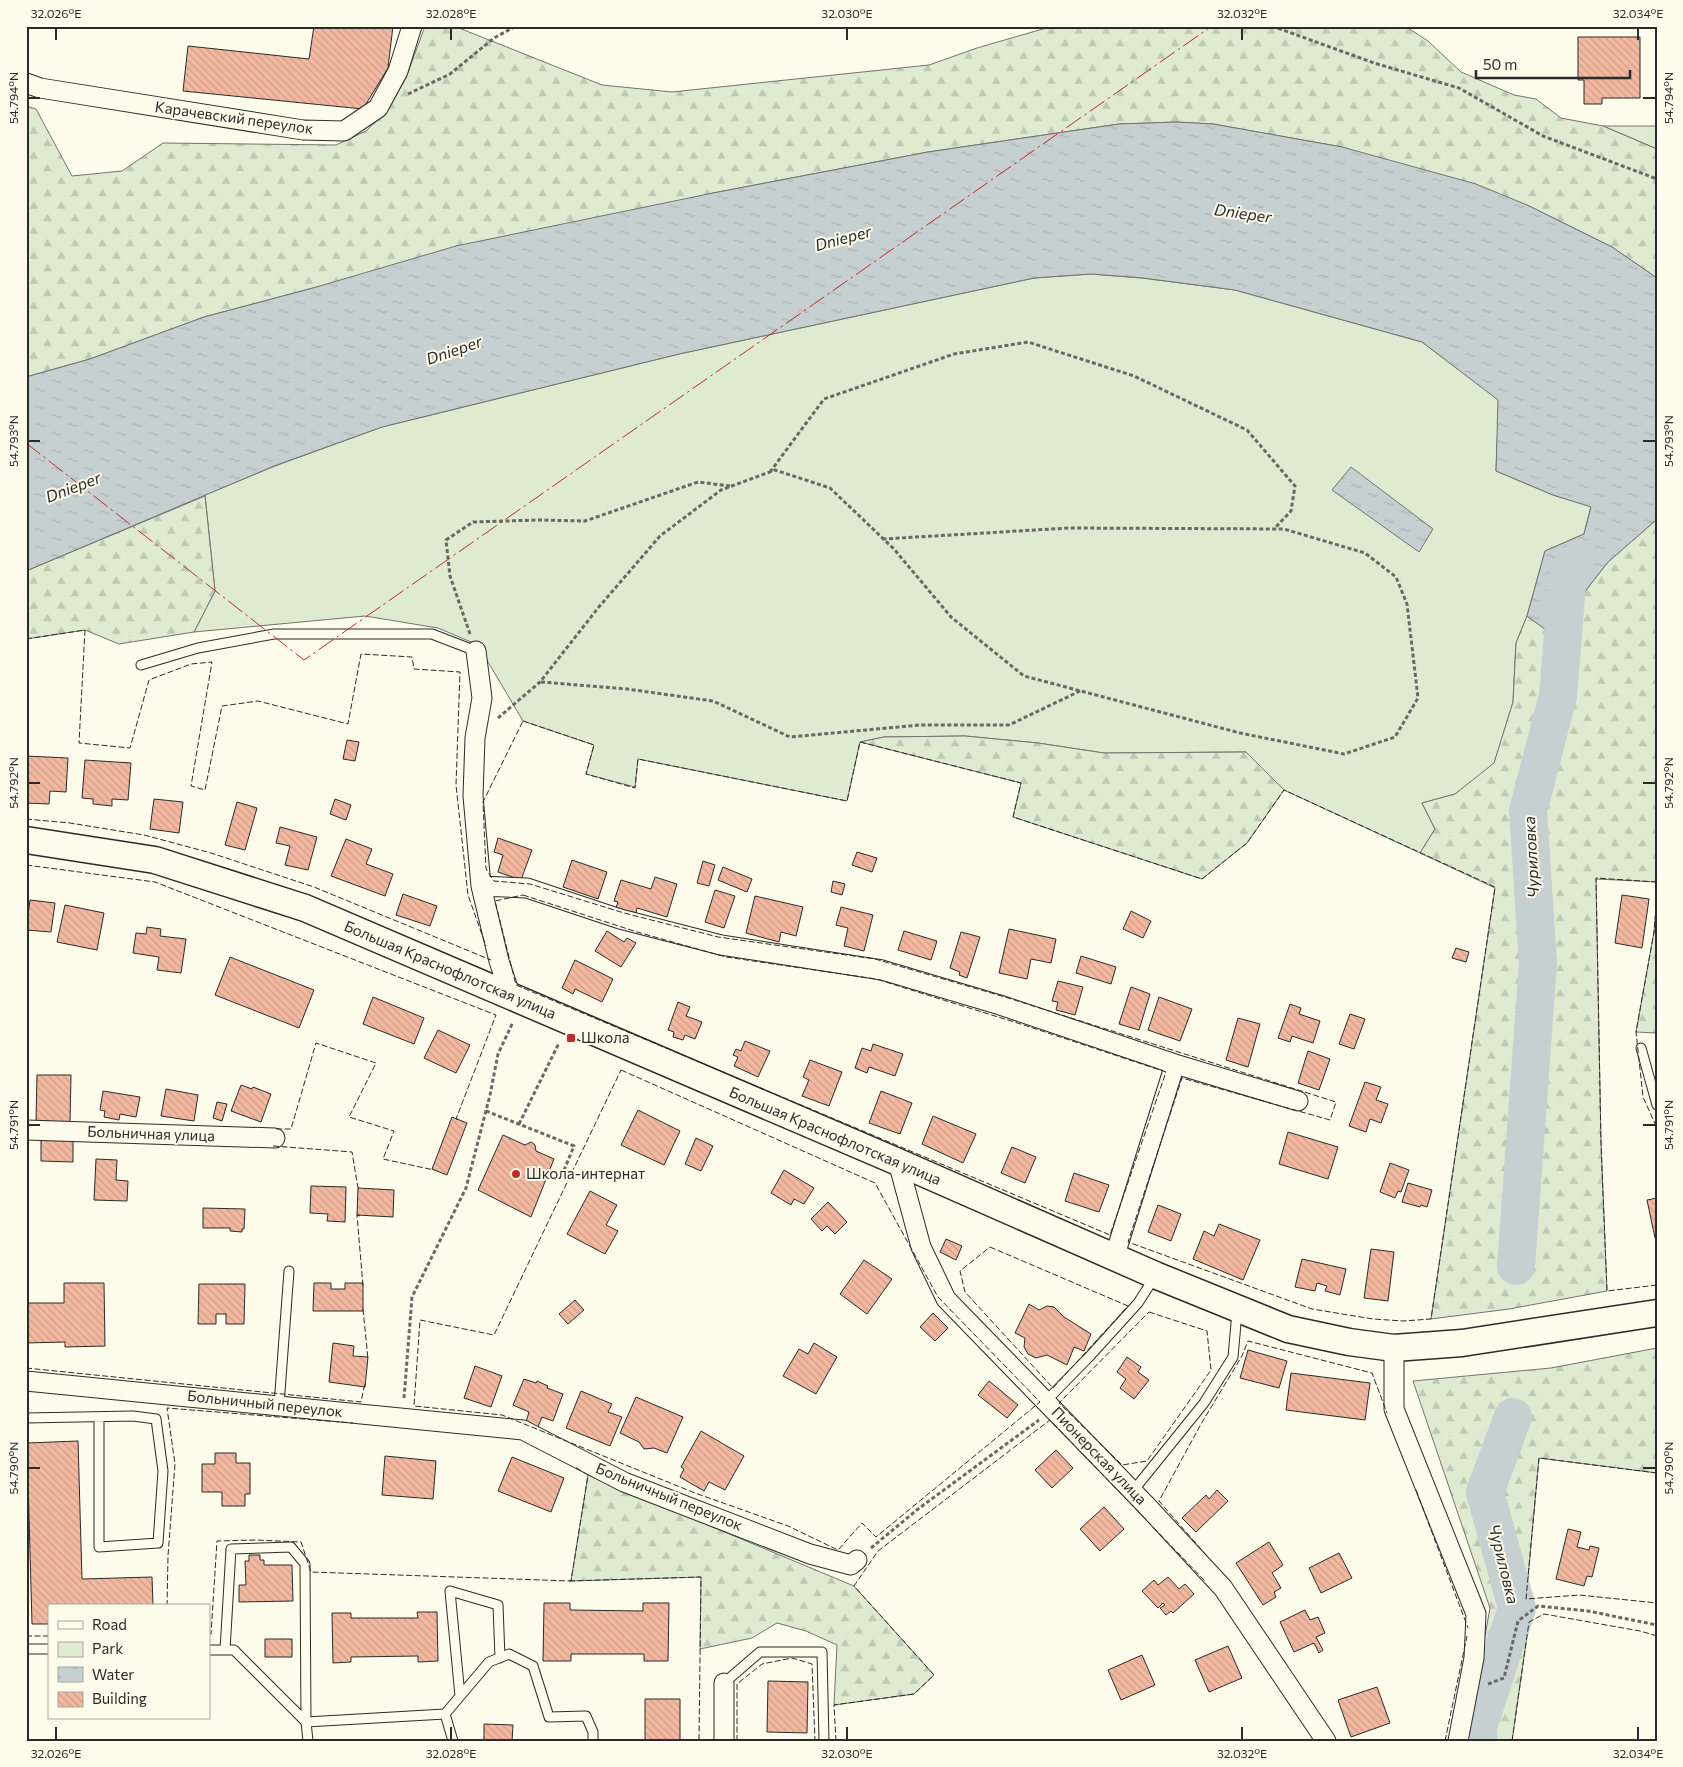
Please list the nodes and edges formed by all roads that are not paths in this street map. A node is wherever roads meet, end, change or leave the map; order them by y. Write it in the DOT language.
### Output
graph roads {
  1 [pos="412,26"];
  2 [pos="26,83"];
  3 [pos="476,651"];
  4 [pos="141,665"];
  5 [pos="26,840"];
  6 [pos="481,886"];
  7 [pos="517,999"];
  8 [pos="1641,1048"];
  9 [pos="1175,1064"];
  10 [pos="1298,1101"];
  11 [pos="1657,1105"];
  12 [pos="26,1130"];
  13 [pos="275,1138"];
  14 [pos="898,1162"];
  15 [pos="1114,1258"];
  16 [pos="289,1271"];
  17 [pos="1155,1275"];
  18 [pos="1238,1309"];
  19 [pos="1657,1313"];
  20 [pos="1394,1348"];
  21 [pos="26,1381"];
  22 [pos="280,1405"];
  23 [pos="1049,1405"];
  24 [pos="99,1417"];
  25 [pos="26,1418"];
  26 [pos="1133,1491"];
  27 [pos="857,1560"];
  28 [pos="26,1649"];
  29 [pos="48,1649"];
  30 [pos="210,1650"];
  31 [pos="225,1650"];
  32 [pos="500,1658"];
  33 [pos="724,1683"];
  34 [pos="460,1696"];
  35 [pos="445,1714"];
  36 [pos="306,1722"];
  37 [pos="308,1741"];
  38 [pos="453,1741"];
  39 [pos="593,1741"];
  40 [pos="724,1741"];
  41 [pos="824,1741"];
  42 [pos="1326,1741"];
  43 [pos="1458,1741"];
  1 -- 2 [label="street, Карачевский переулок"];
  3 -- 4 [label="lane"];
  3 -- 6 [label="street"];
  5 -- 7 [label="main road, Большая Краснофлотская улица"];
  6 -- 7 [label="street"];
  6 -- 9 [label="street"];
  7 -- 14 [label="main road, Большая Краснофлотская улица"];
  8 -- 11 [label="lane"];
  9 -- 10 [label="street"];
  9 -- 15 [label="street"];
  12 -- 13 [label="street, Больничная улица"];
  14 -- 15 [label="main road, Большая Краснофлотская улица"];
  14 -- 23 [label="street, Пионерская улица"];
  15 -- 17 [label="main road, Большая Краснофлотская улица"];
  16 -- 22 [label="lane"];
  17 -- 18 [label="main road, Большая Краснофлотская улица"];
  17 -- 23 [label="lane"];
  18 -- 20 [label="main road, Большая Краснофлотская улица"];
  18 -- 26 [label="lane"];
  19 -- 20 [label="main road, Большая Краснофлотская улица"];
  20 -- 43 [label="street"];
  21 -- 22 [label="street, Больничный переулок"];
  22 -- 27 [label="street, Больничный переулок"];
  23 -- 26 [label="street, Пионерская улица"];
  24 -- 24 [label="lane"];
  24 -- 25 [label="lane"];
  26 -- 42 [label="street, Пионерская улица"];
  28 -- 29 [label="lane"];
  30 -- 31 [label="lane"];
  31 -- 36 [label="lane"];
  31 -- 36 [label="lane"];
  32 -- 34 [label="lane"];
  32 -- 34 [label="lane"];
  32 -- 39 [label="lane"];
  33 -- 40 [label="street"];
  33 -- 41 [label="lane"];
  34 -- 35 [label="lane"];
  35 -- 36 [label="lane"];
  35 -- 38 [label="lane"];
  36 -- 37 [label="lane"];
}
